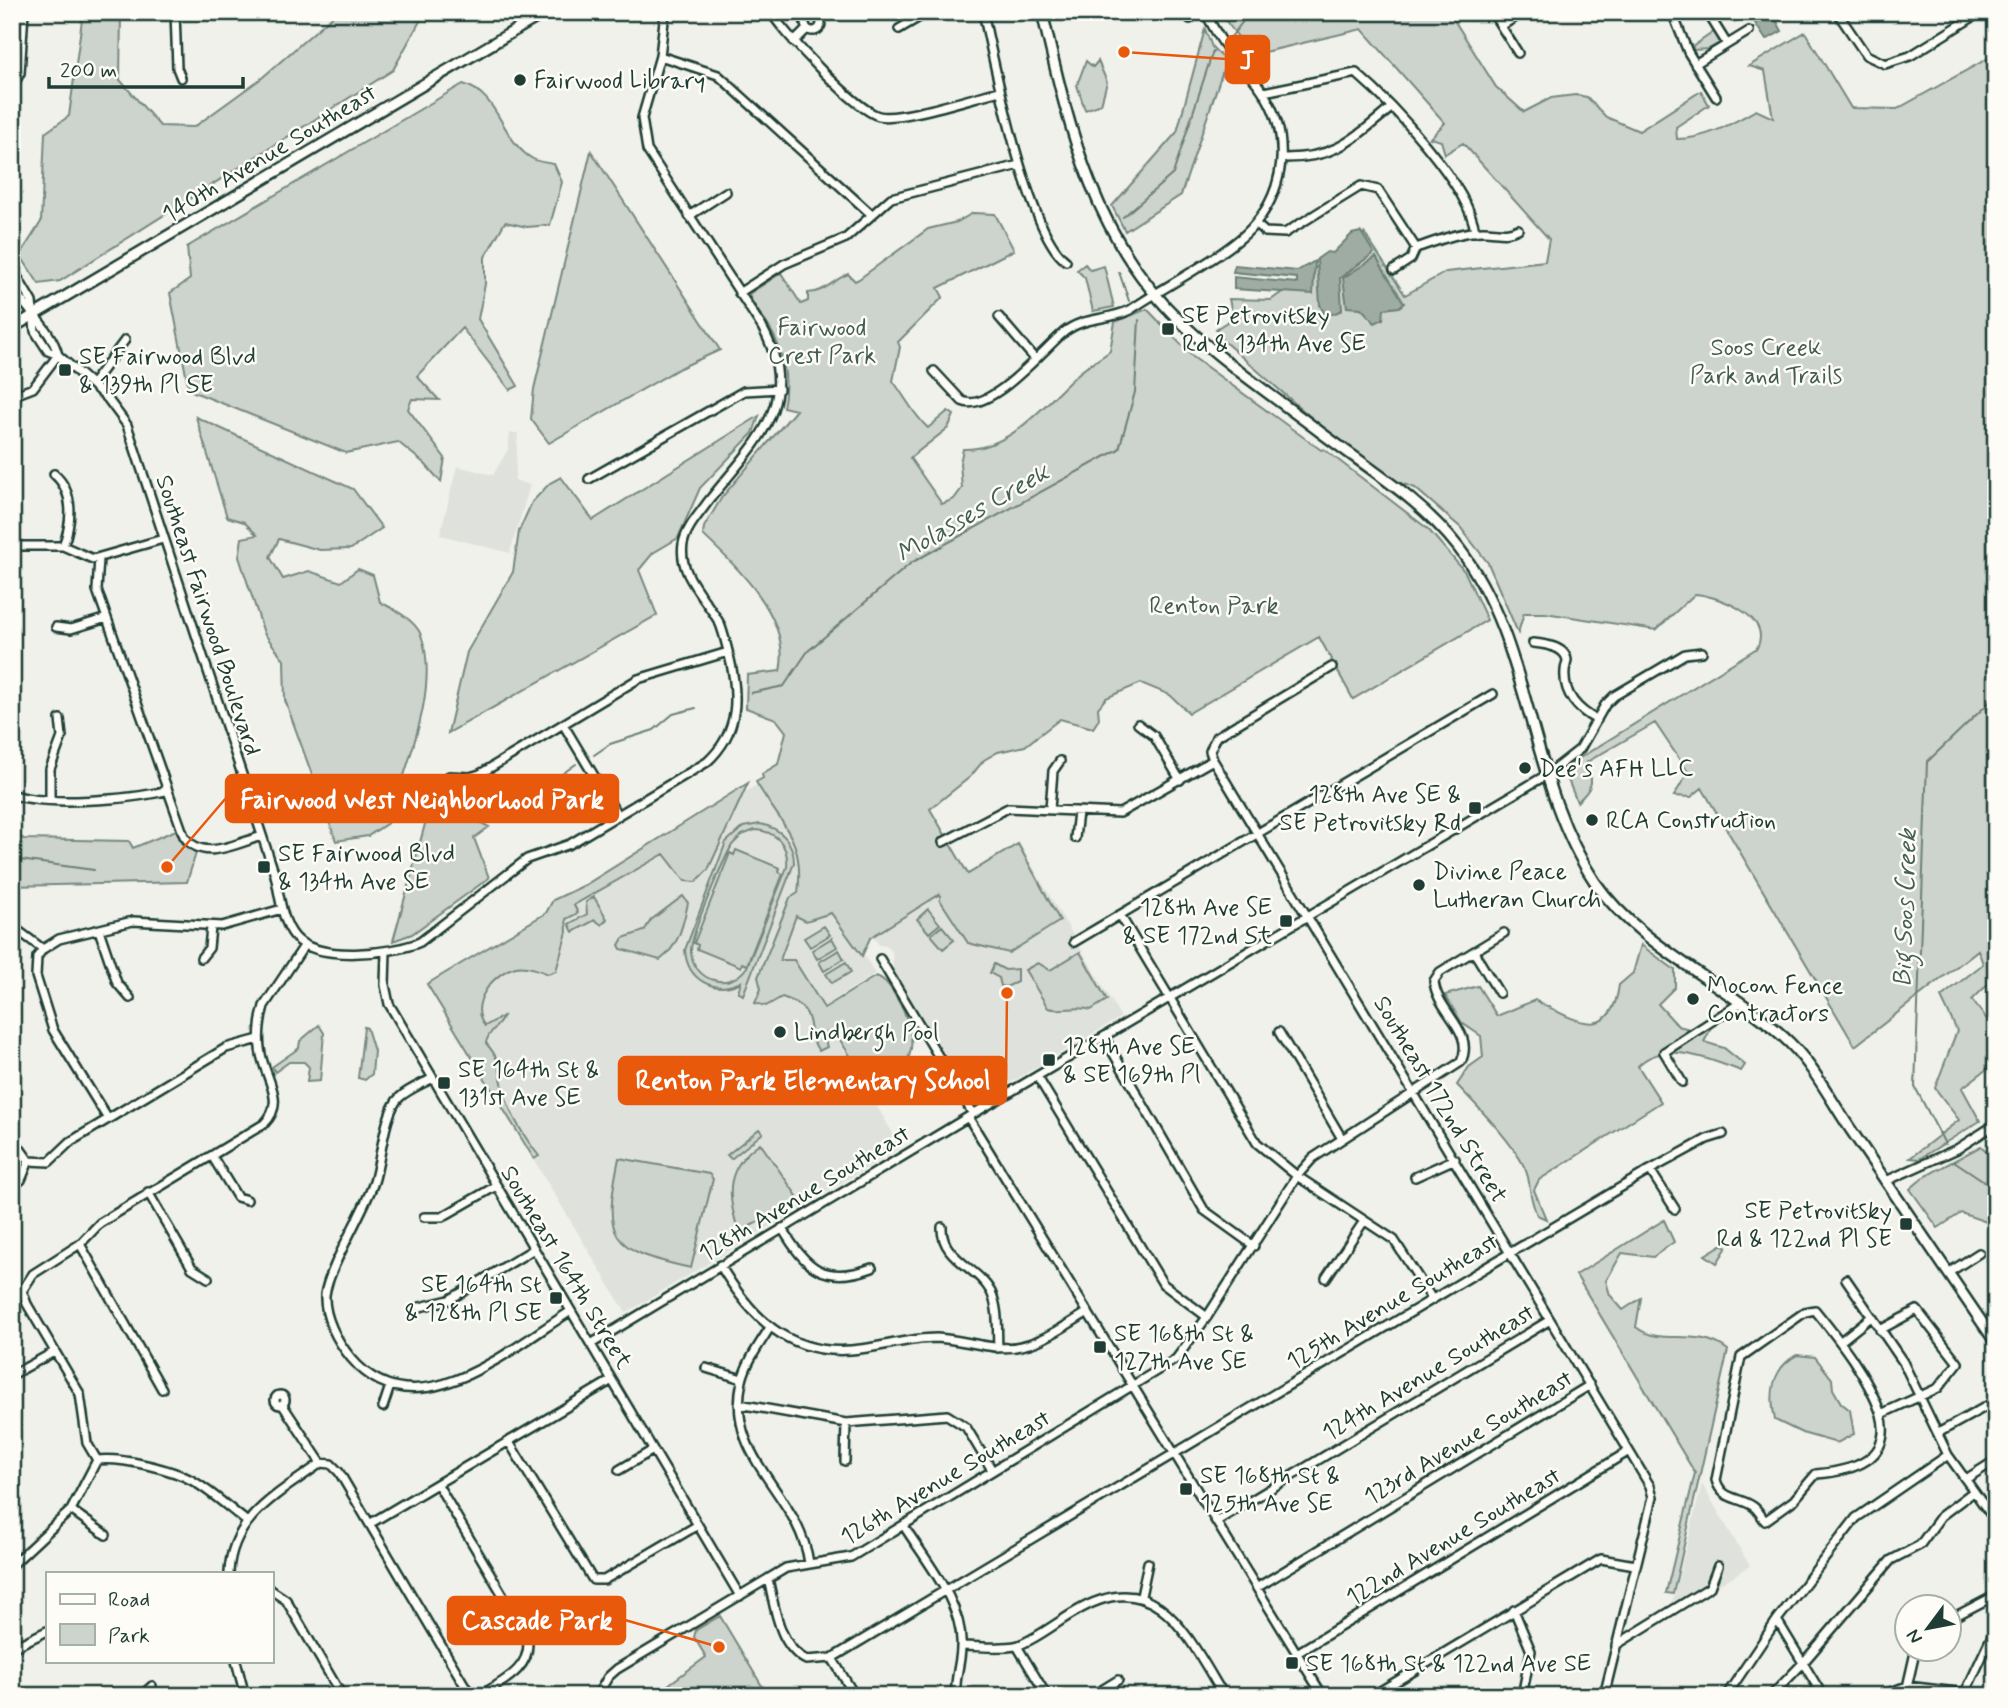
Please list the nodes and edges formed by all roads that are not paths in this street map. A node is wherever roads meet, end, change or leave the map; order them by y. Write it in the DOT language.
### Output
graph roads {
  1 [pos="24,12"];
  2 [pos="175,12"];
  3 [pos="547,12"];
  4 [pos="771,12"];
  5 [pos="928,12"];
  6 [pos="983,12"];
  7 [pos="1042,12"];
  8 [pos="1205,12"];
  9 [pos="1492,12"];
  10 [pos="1524,12"];
  11 [pos="1682,12"];
  12 [pos="1837,12"];
  13 [pos="1981,12"];
  14 [pos="666,13"];
  15 [pos="1673,15"];
  16 [pos="1712,20"];
  17 [pos="1501,26"];
  18 [pos="807,29"];
  19 [pos="900,29"];
  20 [pos="1749,31"];
  21 [pos="794,43"];
  22 [pos="1727,44"];
  23 [pos="1518,53"];
  24 [pos="660,56"];
  25 [pos="1695,64"];
  26 [pos="181,78"];
  27 [pos="12,88"];
  28 [pos="1000,90"];
  29 [pos="1264,92"];
  30 [pos="1716,97"];
  31 [pos="1391,108"];
  32 [pos="1282,158"];
  33 [pos="1020,165"];
  34 [pos="726,192"];
  35 [pos="872,215"];
  36 [pos="689,216"];
  37 [pos="1256,224"];
  38 [pos="1518,229"];
  39 [pos="1475,232"];
  40 [pos="1416,248"];
  41 [pos="1066,261"];
  42 [pos="12,268"];
  43 [pos="1394,270"];
  44 [pos="12,287"];
  45 [pos="739,293"];
  46 [pos="1155,293"];
  47 [pos="33,316"];
  48 [pos="999,317"];
  49 [pos="12,328"];
  50 [pos="125,340"];
  51 [pos="58,355"];
  52 [pos="1035,359"];
  53 [pos="934,370"];
  54 [pos="92,384"];
  55 [pos="779,389"];
  56 [pos="12,396"];
  57 [pos="54,474"];
  58 [pos="589,479"];
  59 [pos="163,539"];
  60 [pos="12,546"];
  61 [pos="63,546"];
  62 [pos="99,558"];
  63 [pos="107,618"];
  64 [pos="56,627"];
  65 [pos="1533,643"];
  66 [pos="728,652"];
  67 [pos="1703,652"];
  68 [pos="1332,667"];
  69 [pos="1493,694"];
  70 [pos="60,719"];
  71 [pos="1597,720"];
  72 [pos="563,724"];
  73 [pos="1138,724"];
  74 [pos="1213,760"];
  75 [pos="1060,761"];
  76 [pos="1548,774"];
  77 [pos="449,776"];
  78 [pos="1180,780"];
  79 [pos="165,791"];
  80 [pos="12,794"];
  81 [pos="50,800"];
  82 [pos="1050,809"];
  83 [pos="1078,812"];
  84 [pos="618,816"];
  85 [pos="1259,833"];
  86 [pos="262,836"];
  87 [pos="1075,838"];
  88 [pos="943,842"];
  89 [pos="282,909"];
  90 [pos="1120,915"];
  91 [pos="1308,915"];
  92 [pos="12,926"];
  93 [pos="211,927"];
  94 [pos="99,930"];
  95 [pos="1504,933"];
  96 [pos="1074,942"];
  97 [pos="304,946"];
  98 [pos="43,949"];
  99 [pos="386,951"];
  100 [pos="1474,952"];
  101 [pos="201,958"];
  102 [pos="880,959"];
  103 [pos="1499,993"];
  104 [pos="130,998"];
  105 [pos="1169,998"];
  106 [pos="1740,1003"];
  107 [pos="1279,1032"];
  108 [pos="1104,1037"];
  109 [pos="259,1039"];
  110 [pos="1037,1076"];
  111 [pos="433,1078"];
  112 [pos="1682,1082"];
  113 [pos="1415,1093"];
  114 [pos="971,1115"];
  115 [pos="108,1119"];
  116 [pos="1996,1124"];
  117 [pos="1723,1134"];
  118 [pos="12,1137"];
  119 [pos="1341,1137"];
  120 [pos="212,1156"];
  121 [pos="1455,1159"];
  122 [pos="29,1161"];
  123 [pos="1650,1170"];
  124 [pos="1297,1176"];
  125 [pos="1415,1177"];
  126 [pos="1886,1181"];
  127 [pos="12,1186"];
  128 [pos="496,1186"];
  129 [pos="148,1192"];
  130 [pos="247,1200"];
  131 [pos="1675,1209"];
  132 [pos="424,1217"];
  133 [pos="1364,1221"];
  134 [pos="942,1227"];
  135 [pos="782,1228"];
  136 [pos="79,1244"];
  137 [pos="1254,1246"];
  138 [pos="534,1249"];
  139 [pos="1510,1253"];
  140 [pos="1979,1253"];
  141 [pos="720,1265"];
  142 [pos="872,1268"];
  143 [pos="1948,1273"];
  144 [pos="208,1278"];
  145 [pos="1326,1278"];
  146 [pos="1846,1279"];
  147 [pos="23,1291"];
  148 [pos="12,1293"];
  149 [pos="1432,1299"];
  150 [pos="420,1307"];
  151 [pos="571,1311"];
  152 [pos="1088,1312"];
  153 [pos="1207,1317"];
  154 [pos="1871,1317"];
  155 [pos="1550,1320"];
  156 [pos="769,1329"];
  157 [pos="1880,1330"];
  158 [pos="1840,1341"];
  159 [pos="1996,1343"];
  160 [pos="591,1344"];
  161 [pos="998,1348"];
  162 [pos="54,1352"];
  163 [pos="706,1368"];
  164 [pos="12,1375"];
  165 [pos="742,1379"];
  166 [pos="612,1380"];
  167 [pos="1590,1385"];
  168 [pos="390,1386"];
  169 [pos="1134,1386"];
  170 [pos="162,1389"];
  171 [pos="1922,1396"];
  172 [pos="1996,1401"];
  173 [pos="282,1404"];
  174 [pos="739,1404"];
  175 [pos="383,1407"];
  176 [pos="1881,1414"];
  177 [pos="845,1423"];
  178 [pos="1938,1433"];
  179 [pos="509,1442"];
  180 [pos="653,1450"];
  181 [pos="1629,1451"];
  182 [pos="1174,1453"];
  183 [pos="1948,1455"];
  184 [pos="97,1460"];
  185 [pos="1996,1460"];
  186 [pos="845,1461"];
  187 [pos="321,1463"];
  188 [pos="618,1469"];
  189 [pos="992,1470"];
  190 [pos="1966,1479"];
  191 [pos="438,1485"];
  192 [pos="1974,1491"];
  193 [pos="71,1510"];
  194 [pos="246,1521"];
  195 [pos="1217,1521"];
  196 [pos="1996,1522"];
  197 [pos="371,1523"];
  198 [pos="698,1525"];
  199 [pos="904,1526"];
  200 [pos="106,1535"];
  201 [pos="12,1548"];
  202 [pos="20,1556"];
  203 [pos="809,1563"];
  204 [pos="1148,1563"];
  205 [pos="12,1565"];
  206 [pos="1635,1565"];
  207 [pos="1718,1566"];
  208 [pos="229,1572"];
  209 [pos="768,1579"];
  210 [pos="1258,1587"];
  211 [pos="273,1591"];
  212 [pos="944,1591"];
  213 [pos="1995,1595"];
  214 [pos="740,1596"];
  215 [pos="1141,1596"];
  216 [pos="1514,1610"];
  217 [pos="1962,1613"];
  218 [pos="1777,1620"];
  219 [pos="46,1631"];
  220 [pos="1616,1645"];
  221 [pos="962,1646"];
  222 [pos="1017,1646"];
  223 [pos="12,1648"];
  224 [pos="1297,1653"];
  225 [pos="832,1658"];
  226 [pos="236,1662"];
  227 [pos="1913,1662"];
  228 [pos="1803,1663"];
  229 [pos="1118,1680"];
  230 [pos="152,1686"];
  231 [pos="1907,1686"];
  232 [pos="1222,1692"];
  233 [pos="141,1696"];
  234 [pos="244,1696"];
  235 [pos="342,1696"];
  236 [pos="471,1696"];
  237 [pos="479,1696"];
  238 [pos="597,1696"];
  239 [pos="855,1696"];
  240 [pos="957,1696"];
  241 [pos="1047,1696"];
  242 [pos="1092,1696"];
  243 [pos="1208,1696"];
  244 [pos="1323,1696"];
  245 [pos="1372,1696"];
  246 [pos="1522,1696"];
  247 [pos="1604,1696"];
  248 [pos="1726,1696"];
  249 [pos="1771,1696"];
  250 [pos="1823,1696"];
  251 [pos="1880,1696"];
  252 [pos="1905,1696"];
  1 -- 27 [label="street"];
  2 -- 26 [label="street"];
  3 -- 47 [label="main road, 140th Avenue Southeast"];
  4 -- 21 [label="street"];
  5 -- 19 [label="street"];
  6 -- 28 [label="street"];
  7 -- 46 [label="main road"];
  8 -- 29 [label="street"];
  9 -- 17 [label="street"];
  10 -- 17 [label="street"];
  11 -- 15 [label="street"];
  12 -- 13 [label="street"];
  14 -- 24 [label="street"];
  15 -- 25 [label="street"];
  16 -- 22 [label="street"];
  17 -- 23 [label="street"];
  18 -- 21 [label="street"];
  20 -- 22 [label="street"];
  21 -- 28 [label="street"];
  22 -- 25 [label="street"];
  24 -- 35 [label="street"];
  24 -- 36 [label="street"];
  25 -- 30 [label="street"];
  28 -- 33 [label="street"];
  29 -- 31 [label="street"];
  29 -- 32 [label="street"];
  31 -- 32 [label="street"];
  31 -- 39 [label="street"];
  32 -- 37 [label="street"];
  33 -- 35 [label="street"];
  33 -- 41 [label="street"];
  34 -- 36 [label="street"];
  35 -- 45 [label="street"];
  36 -- 45 [label="street"];
  37 -- 40 [label="street"];
  37 -- 46 [label="street"];
  38 -- 39 [label="street"];
  39 -- 40 [label="street"];
  40 -- 43 [label="street"];
  42 -- 47 [label="street, Southeast Fairwood Boulevard"];
  44 -- 47 [label="street, Southeast Fairwood Boulevard"];
  45 -- 55 [label="street"];
  46 -- 52 [label="street"];
  46 -- 76 [label="main road"];
  47 -- 49 [label="main road, 140th Avenue Southeast"];
  47 -- 51 [label="street, Southeast Fairwood Boulevard"];
  48 -- 52 [label="street"];
  50 -- 54 [label="street"];
  51 -- 54 [label="street, Southeast Fairwood Boulevard"];
  51 -- 56 [label="street"];
  52 -- 53 [label="street"];
  54 -- 59 [label="street, Southeast Fairwood Boulevard"];
  55 -- 58 [label="street"];
  55 -- 66 [label="street"];
  57 -- 61 [label="street"];
  59 -- 62 [label="street"];
  59 -- 86 [label="street, Southeast Fairwood Boulevard"];
  60 -- 61 [label="street"];
  61 -- 62 [label="street"];
  62 -- 63 [label="street"];
  63 -- 64 [label="street"];
  63 -- 79 [label="street"];
  65 -- 71 [label="street"];
  66 -- 72 [label="street"];
  66 -- 84 [label="street"];
  67 -- 71 [label="street, 128th Avenue Southeast"];
  68 -- 74 [label="street"];
  69 -- 85 [label="street"];
  70 -- 81 [label="street"];
  71 -- 76 [label="street, 128th Avenue Southeast"];
  72 -- 77 [label="street"];
  72 -- 84 [label="street"];
  73 -- 78 [label="street"];
  74 -- 78 [label="street"];
  74 -- 85 [label="street, Southeast 172nd Street"];
  75 -- 82 [label="street"];
  76 -- 91 [label="street, 128th Avenue Southeast"];
  76 -- 106 [label="main road"];
  78 -- 83 [label="street"];
  79 -- 81 [label="street"];
  79 -- 86 [label="street"];
  80 -- 81 [label="street"];
  82 -- 83 [label="street"];
  82 -- 88 [label="street"];
  83 -- 87 [label="street"];
  84 -- 99 [label="street"];
  85 -- 90 [label="street"];
  85 -- 91 [label="street, Southeast 172nd Street"];
  86 -- 89 [label="street, Southeast Fairwood Boulevard"];
  89 -- 93 [label="street"];
  89 -- 97 [label="street, Southeast Fairwood Boulevard"];
  90 -- 96 [label="street"];
  90 -- 105 [label="street"];
  91 -- 105 [label="street, 128th Avenue Southeast"];
  91 -- 113 [label="street, Southeast 172nd Street"];
  92 -- 98 [label="street"];
  93 -- 94 [label="street"];
  93 -- 101 [label="street"];
  94 -- 98 [label="street"];
  94 -- 104 [label="street"];
  95 -- 100 [label="street"];
  97 -- 99 [label="street"];
  97 -- 109 [label="street"];
  98 -- 115 [label="street"];
  99 -- 111 [label="street, Southeast 164th Street"];
  100 -- 103 [label="street"];
  100 -- 113 [label="street, 126th Avenue Southeast"];
  102 -- 114 [label="street"];
  105 -- 108 [label="street, 128th Avenue Southeast"];
  105 -- 124 [label="street"];
  106 -- 112 [label="street"];
  106 -- 126 [label="main road"];
  107 -- 119 [label="street"];
  108 -- 110 [label="street, 128th Avenue Southeast"];
  108 -- 137 [label="street"];
  109 -- 115 [label="street"];
  109 -- 120 [label="street"];
  110 -- 114 [label="street, 128th Avenue Southeast"];
  110 -- 153 [label="street"];
  111 -- 128 [label="street, Southeast 164th Street"];
  111 -- 168 [label="street"];
  113 -- 119 [label="street, 126th Avenue Southeast"];
  113 -- 121 [label="street, Southeast 172nd Street"];
  114 -- 135 [label="street, 128th Avenue Southeast"];
  114 -- 152 [label="street"];
  115 -- 122 [label="street"];
  116 -- 126 [label="street"];
  117 -- 123 [label="street, 125th Avenue Southeast"];
  118 -- 122 [label="street"];
  119 -- 124 [label="street, 126th Avenue Southeast"];
  120 -- 129 [label="street"];
  120 -- 130 [label="street"];
  121 -- 125 [label="street"];
  121 -- 139 [label="street, Southeast 172nd Street"];
  122 -- 127 [label="street"];
  123 -- 131 [label="street"];
  123 -- 139 [label="street, 125th Avenue Southeast"];
  124 -- 133 [label="street"];
  124 -- 137 [label="street, 126th Avenue Southeast"];
  126 -- 143 [label="main road"];
  128 -- 132 [label="street"];
  128 -- 138 [label="street, Southeast 164th Street"];
  129 -- 136 [label="street"];
  129 -- 144 [label="street"];
  133 -- 145 [label="street"];
  133 -- 149 [label="street"];
  134 -- 161 [label="street"];
  135 -- 141 [label="street, 128th Avenue Southeast"];
  135 -- 142 [label="street"];
  136 -- 147 [label="street"];
  136 -- 170 [label="street"];
  137 -- 153 [label="street, 126th Avenue Southeast"];
  138 -- 150 [label="street"];
  138 -- 151 [label="street, Southeast 164th Street"];
  139 -- 149 [label="street, 125th Avenue Southeast"];
  139 -- 155 [label="street, Southeast 172nd Street"];
  140 -- 143 [label="street"];
  141 -- 156 [label="street"];
  141 -- 160 [label="street, 128th Avenue Southeast"];
  143 -- 159 [label="main road"];
  146 -- 154 [label="street"];
  147 -- 148 [label="street"];
  147 -- 162 [label="street"];
  149 -- 182 [label="street, 125th Avenue Southeast"];
  151 -- 160 [label="street, Southeast 164th Street"];
  151 -- 168 [label="street"];
  152 -- 161 [label="street"];
  152 -- 169 [label="street"];
  153 -- 169 [label="street, 126th Avenue Southeast"];
  154 -- 157 [label="street"];
  154 -- 158 [label="street"];
  155 -- 167 [label="street, Southeast 172nd Street"];
  155 -- 195 [label="street, 124th Avenue Southeast"];
  156 -- 161 [label="street"];
  156 -- 165 [label="street"];
  157 -- 171 [label="street"];
  157 -- 171 [label="street"];
  158 -- 176 [label="street"];
  158 -- 176 [label="street"];
  160 -- 166 [label="street, Southeast 164th Street"];
  162 -- 164 [label="street"];
  162 -- 184 [label="street"];
  163 -- 165 [label="street"];
  165 -- 174 [label="street"];
  166 -- 179 [label="street"];
  166 -- 180 [label="street, Southeast 164th Street"];
  167 -- 181 [label="street, Southeast 172nd Street"];
  167 -- 210 [label="street, 123rd Avenue Southeast"];
  168 -- 175 [label="street"];
  169 -- 182 [label="street"];
  169 -- 189 [label="street, 126th Avenue Southeast"];
  171 -- 176 [label="street"];
  171 -- 178 [label="street"];
  172 -- 178 [label="street"];
  173 -- 187 [label="street"];
  174 -- 177 [label="street"];
  174 -- 203 [label="street"];
  177 -- 186 [label="street"];
  177 -- 189 [label="street"];
  178 -- 183 [label="street"];
  179 -- 191 [label="street"];
  179 -- 198 [label="street"];
  180 -- 188 [label="street"];
  180 -- 198 [label="street, Southeast 164th Street"];
  181 -- 206 [label="street, Southeast 172nd Street"];
  181 -- 224 [label="street, 122nd Avenue Southeast"];
  182 -- 195 [label="street"];
  182 -- 212 [label="street, 125th Avenue Southeast"];
  183 -- 190 [label="street"];
  183 -- 218 [label="street"];
  184 -- 193 [label="street"];
  184 -- 194 [label="street"];
  185 -- 190 [label="street"];
  187 -- 194 [label="street"];
  187 -- 197 [label="street"];
  189 -- 199 [label="street, 126th Avenue Southeast"];
  190 -- 192 [label="street"];
  191 -- 197 [label="street"];
  191 -- 237 [label="street"];
  192 -- 196 [label="street"];
  192 -- 228 [label="street"];
  193 -- 200 [label="street"];
  193 -- 202 [label="street"];
  194 -- 208 [label="street"];
  195 -- 210 [label="street"];
  197 -- 236 [label="street"];
  198 -- 214 [label="street, Southeast 164th Street"];
  199 -- 203 [label="street, 126th Avenue Southeast"];
  199 -- 212 [label="street"];
  201 -- 202 [label="street"];
  202 -- 205 [label="street"];
  203 -- 209 [label="street, 126th Avenue Southeast"];
  204 -- 215 [label="street"];
  206 -- 216 [label="street"];
  206 -- 220 [label="street"];
  207 -- 220 [label="street"];
  209 -- 214 [label="street, 126th Avenue Southeast"];
  209 -- 225 [label="street"];
  210 -- 224 [label="street"];
  211 -- 235 [label="street"];
  212 -- 221 [label="street"];
  212 -- 225 [label="street, 125th Avenue Southeast"];
  213 -- 217 [label="street"];
  213 -- 231 [label="street"];
  214 -- 238 [label="street, 126th Avenue Southeast"];
  215 -- 222 [label="street"];
  215 -- 232 [label="street"];
  216 -- 245 [label="street"];
  216 -- 246 [label="street"];
  218 -- 228 [label="street"];
  218 -- 248 [label="street"];
  219 -- 223 [label="street"];
  220 -- 247 [label="street"];
  221 -- 222 [label="street"];
  221 -- 240 [label="street"];
  222 -- 241 [label="street"];
  224 -- 244 [label="street"];
  225 -- 239 [label="street"];
  226 -- 234 [label="street"];
  227 -- 231 [label="street"];
  228 -- 249 [label="street"];
  228 -- 250 [label="street"];
  229 -- 242 [label="street"];
  230 -- 233 [label="street"];
  231 -- 251 [label="street"];
  231 -- 252 [label="street"];
  232 -- 243 [label="street"];
}
